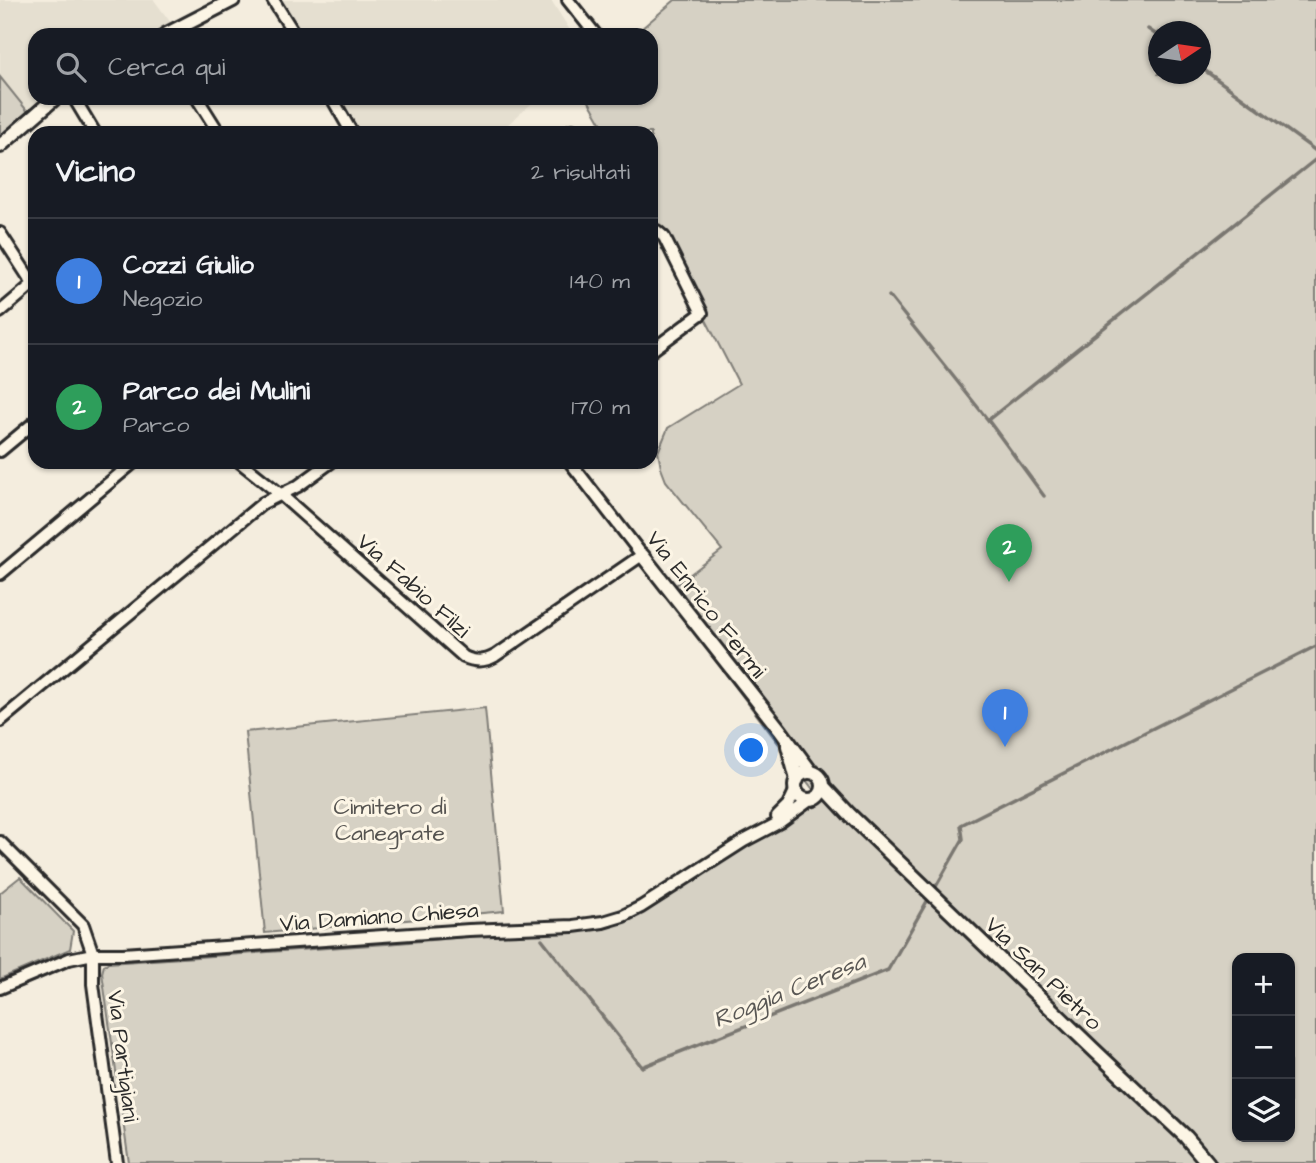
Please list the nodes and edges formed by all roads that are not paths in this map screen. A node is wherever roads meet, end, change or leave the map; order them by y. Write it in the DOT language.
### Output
graph roads {
  1 [pos="233,0"];
  2 [pos="273,0"];
  3 [pos="568,0"];
  4 [pos="179,28"];
  5 [pos="289,28"];
  6 [pos="590,28"];
  7 [pos="47,105"];
  8 [pos="78,105"];
  9 [pos="201,105"];
  10 [pos="336,105"];
  11 [pos="91,126"];
  12 [pos="215,126"];
  13 [pos="348,126"];
  14 [pos="0,146"];
  15 [pos="658,232"];
  16 [pos="0,233"];
  17 [pos="28,277"];
  18 [pos="28,291"];
  19 [pos="0,312"];
  20 [pos="658,346"];
  21 [pos="28,428"];
  22 [pos="0,451"];
  23 [pos="126,469"];
  24 [pos="249,469"];
  25 [pos="321,469"];
  26 [pos="575,469"];
  27 [pos="280,494"];
  28 [pos="642,555"];
  29 [pos="0,574"];
  30 [pos="0,721"];
  31 [pos="780,730"];
  32 [pos="811,772"];
  33 [pos="796,785"];
  34 [pos="817,794"];
  35 [pos="744,841"];
  36 [pos="0,842"];
  37 [pos="93,954"];
  38 [pos="0,988"];
  39 [pos="1206,1161"];
  40 [pos="117,1163"];
  41 [pos="1218,1163"];
  1 -- 4 [label="street"];
  2 -- 5 [label="street"];
  3 -- 6 [label="street"];
  7 -- 14 [label="street"];
  8 -- 11 [label="street"];
  9 -- 12 [label="street"];
  10 -- 13 [label="street"];
  15 -- 20 [label="street"];
  16 -- 17 [label="street"];
  18 -- 19 [label="street"];
  21 -- 22 [label="street"];
  23 -- 29 [label="street"];
  24 -- 27 [label="street, Via Fabio Filzi"];
  25 -- 27 [label="street"];
  26 -- 28 [label="street, Via Enrico Fermi"];
  27 -- 28 [label="street, Via Fabio Filzi"];
  27 -- 30 [label="street"];
  28 -- 31 [label="street, Via Enrico Fermi"];
  31 -- 32 [label="street, Via Enrico Fermi"];
  31 -- 33 [label="street"];
  32 -- 33 [label="street"];
  32 -- 34 [label="street"];
  33 -- 34 [label="street"];
  33 -- 35 [label="street, Via Damiano Chiesa"];
  34 -- 35 [label="street, Via Damiano Chiesa"];
  34 -- 39 [label="street, Via San Pietro"];
  35 -- 37 [label="street, Via Damiano Chiesa"];
  36 -- 37 [label="street"];
  37 -- 38 [label="street, Via Damiano Chiesa"];
  37 -- 40 [label="street, Via Partigiani"];
  39 -- 41 [label="street"];
}
